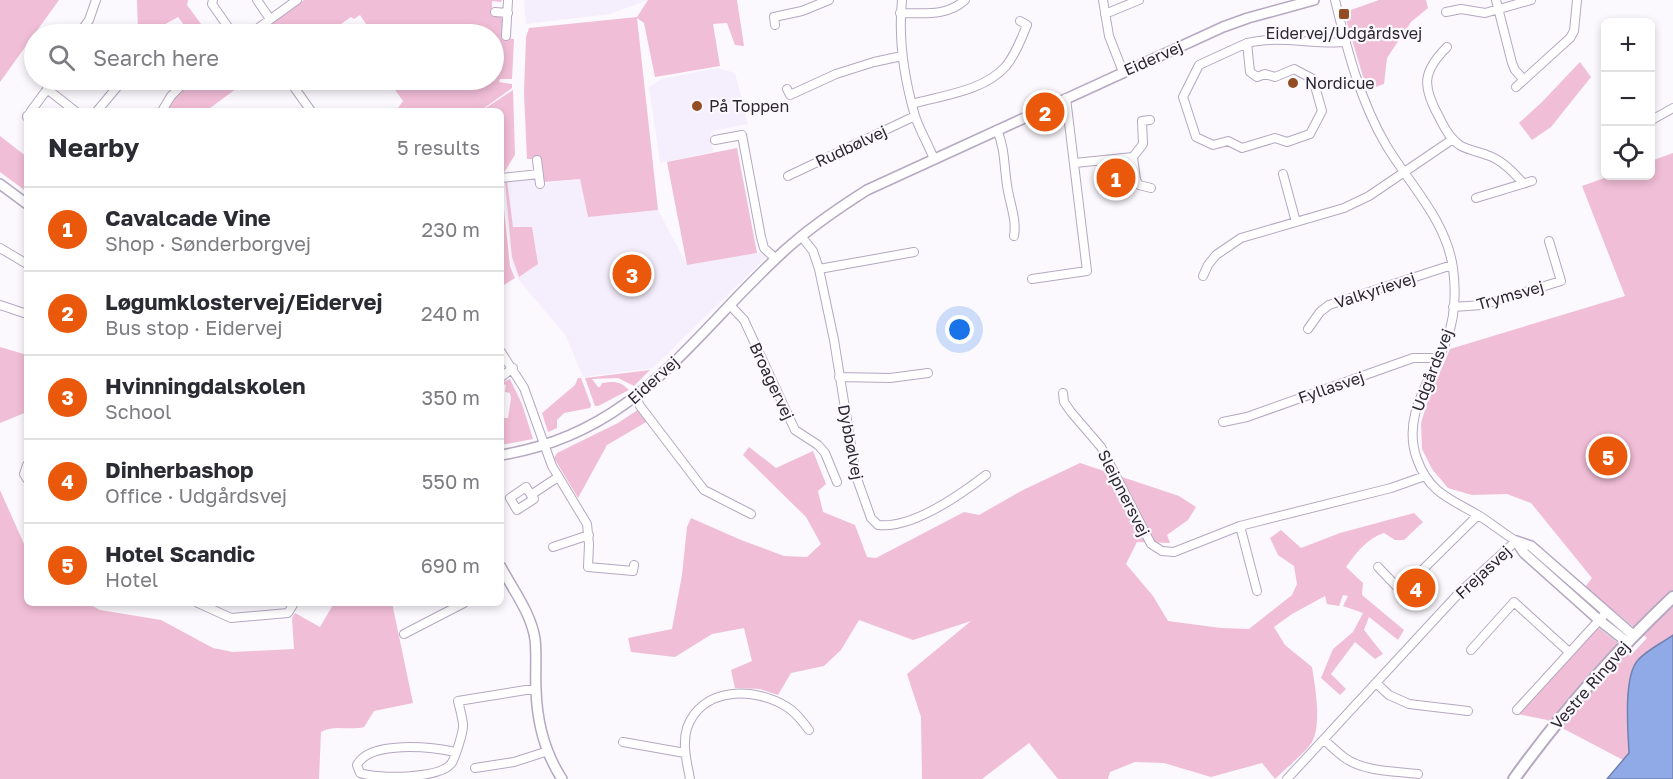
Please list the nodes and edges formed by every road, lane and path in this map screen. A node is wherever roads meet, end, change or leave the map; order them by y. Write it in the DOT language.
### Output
graph roads {
  1 [pos="96,0"];
  2 [pos="213,0"];
  3 [pos="257,0"];
  4 [pos="297,0"];
  5 [pos="508,0"];
  6 [pos="829,0"];
  7 [pos="902,0"];
  8 [pos="965,0"];
  9 [pos="1103,0"];
  10 [pos="1139,0"];
  11 [pos="1314,0"];
  12 [pos="1335,0"];
  13 [pos="1496,0"];
  14 [pos="1531,0"];
  15 [pos="1577,0"];
  16 [pos="1499,10"];
  17 [pos="495,12"];
  18 [pos="1446,12"];
  19 [pos="507,13"];
  20 [pos="900,13"];
  21 [pos="1105,14"];
  22 [pos="270,19"];
  23 [pos="1020,21"];
  24 [pos="86,24"];
  25 [pos="226,24"];
  26 [pos="264,24"];
  27 [pos="775,25"];
  28 [pos="506,36"];
  29 [pos="1346,42"];
  30 [pos="1247,43"];
  31 [pos="1447,47"];
  32 [pos="902,56"];
  33 [pos="1123,72"];
  34 [pos="1524,80"];
  35 [pos="1516,87"];
  36 [pos="787,89"];
  37 [pos="46,90"];
  38 [pos="48,90"];
  39 [pos="115,90"];
  40 [pos="177,90"];
  41 [pos="296,90"];
  42 [pos="1066,98"];
  43 [pos="912,104"];
  44 [pos="33,108"];
  45 [pos="71,108"];
  46 [pos="100,108"];
  47 [pos="164,108"];
  48 [pos="309,108"];
  49 [pos="1673,108"];
  50 [pos="915,116"];
  51 [pos="1655,118"];
  52 [pos="1150,120"];
  53 [pos="997,130"];
  54 [pos="1453,139"];
  55 [pos="715,140"];
  56 [pos="1133,157"];
  57 [pos="934,159"];
  58 [pos="537,160"];
  59 [pos="1075,163"];
  60 [pos="1405,172"];
  61 [pos="539,174"];
  62 [pos="1283,174"];
  63 [pos="788,176"];
  64 [pos="504,178"];
  65 [pos="1532,181"];
  66 [pos="0,183"];
  67 [pos="1524,183"];
  68 [pos="540,184"];
  69 [pos="1151,188"];
  70 [pos="1476,198"];
  71 [pos="24,202"];
  72 [pos="1296,222"];
  73 [pos="801,236"];
  74 [pos="1014,236"];
  75 [pos="1549,241"];
  76 [pos="0,249"];
  77 [pos="914,252"];
  78 [pos="776,259"];
  79 [pos="24,262"];
  80 [pos="1452,266"];
  81 [pos="819,269"];
  82 [pos="1203,276"];
  83 [pos="1032,279"];
  84 [pos="0,305"];
  85 [pos="730,305"];
  86 [pos="1453,307"];
  87 [pos="24,313"];
  88 [pos="1308,329"];
  89 [pos="504,356"];
  90 [pos="1438,358"];
  91 [pos="513,368"];
  92 [pos="928,373"];
  93 [pos="504,375"];
  94 [pos="839,377"];
  95 [pos="1063,393"];
  96 [pos="636,397"];
  97 [pos="1223,422"];
  98 [pos="544,445"];
  99 [pos="504,454"];
  100 [pos="986,475"];
  101 [pos="1425,476"];
  102 [pos="558,477"];
  103 [pos="837,482"];
  104 [pos="531,495"];
  105 [pos="751,514"];
  106 [pos="1478,515"];
  107 [pos="1240,526"];
  108 [pos="589,536"];
  109 [pos="1516,541"];
  110 [pos="553,547"];
  111 [pos="634,565"];
  112 [pos="1377,567"];
  113 [pos="505,582"];
  114 [pos="1257,591"];
  115 [pos="1673,597"];
  116 [pos="205,606"];
  117 [pos="292,606"];
  118 [pos="458,606"];
  119 [pos="1602,616"];
  120 [pos="404,634"];
  121 [pos="1630,639"];
  122 [pos="1471,650"];
  123 [pos="1569,652"];
  124 [pos="1376,683"];
  125 [pos="536,690"];
  126 [pos="1517,710"];
  127 [pos="1468,711"];
  128 [pos="809,730"];
  129 [pos="1323,740"];
  130 [pos="623,742"];
  131 [pos="548,751"];
  132 [pos="455,752"];
  133 [pos="685,753"];
  134 [pos="475,768"];
  135 [pos="1418,774"];
  136 [pos="562,779"];
  137 [pos="690,779"];
  138 [pos="1287,779"];
  139 [pos="1514,779"];
  1 -- 24 [label="street"];
  2 -- 25 [label="street"];
  3 -- 22 [label="street"];
  4 -- 22 [label="street"];
  5 -- 19 [label="street"];
  6 -- 27 [label="street"];
  7 -- 20 [label="street"];
  8 -- 20 [label="street"];
  9 -- 21 [label="street"];
  10 -- 21 [label="street"];
  11 -- 33 [label="street, Eidervej"];
  12 -- 29 [label="street, Udgårdsvej"];
  13 -- 16 [label="street"];
  14 -- 16 [label="street"];
  15 -- 34 [label="street"];
  16 -- 18 [label="street"];
  16 -- 34 [label="street"];
  17 -- 19 [label="street"];
  19 -- 28 [label="street"];
  20 -- 32 [label="street"];
  21 -- 33 [label="street"];
  22 -- 26 [label="street"];
  23 -- 43 [label="street"];
  29 -- 30 [label="street"];
  29 -- 60 [label="street, Udgårdsvej"];
  30 -- 30 [label="street"];
  31 -- 54 [label="street"];
  32 -- 36 [label="street"];
  32 -- 43 [label="street"];
  33 -- 42 [label="street, Eidervej"];
  34 -- 35 [label="street"];
  37 -- 44 [label="street"];
  38 -- 45 [label="street"];
  39 -- 46 [label="street"];
  40 -- 47 [label="street"];
  41 -- 48 [label="street"];
  42 -- 53 [label="street, Eidervej"];
  42 -- 59 [label="street"];
  43 -- 50 [label="street"];
  49 -- 51 [label="street"];
  50 -- 57 [label="street"];
  50 -- 63 [label="street, Rudbølvej"];
  52 -- 56 [label="street"];
  53 -- 57 [label="street, Eidervej"];
  53 -- 74 [label="street"];
  54 -- 60 [label="street"];
  54 -- 67 [label="street"];
  55 -- 78 [label="street"];
  56 -- 59 [label="street"];
  56 -- 69 [label="street"];
  57 -- 73 [label="street, Eidervej"];
  58 -- 61 [label="street"];
  59 -- 83 [label="street"];
  60 -- 72 [label="street"];
  60 -- 80 [label="street, Udgårdsvej"];
  61 -- 64 [label="street"];
  61 -- 68 [label="street"];
  62 -- 72 [label="street"];
  65 -- 67 [label="street"];
  66 -- 71 [label="street"];
  67 -- 70 [label="street"];
  72 -- 82 [label="street"];
  73 -- 78 [label="street, Eidervej"];
  73 -- 81 [label="street, Dybbølvej"];
  75 -- 86 [label="street, Trymsvej"];
  76 -- 79 [label="street"];
  77 -- 81 [label="street"];
  78 -- 85 [label="street, Eidervej"];
  80 -- 86 [label="street, Udgårdsvej"];
  80 -- 88 [label="street, Valkyrievej"];
  81 -- 94 [label="street, Dybbølvej"];
  84 -- 87 [label="street"];
  85 -- 96 [label="street, Eidervej"];
  85 -- 103 [label="street, Broagervej"];
  86 -- 90 [label="street, Udgårdsvej"];
  89 -- 91 [label="street"];
  90 -- 97 [label="street, Fyllasvej"];
  90 -- 101 [label="street, Udgårdsvej"];
  91 -- 93 [label="street"];
  91 -- 98 [label="street"];
  92 -- 94 [label="street"];
  94 -- 100 [label="street, Dybbølvej"];
  95 -- 107 [label="street, Sleipnersvej"];
  96 -- 98 [label="street, Eidervej"];
  96 -- 105 [label="street"];
  98 -- 99 [label="street, Eidervej"];
  98 -- 102 [label="street"];
  101 -- 106 [label="street, Udgårdsvej"];
  101 -- 107 [label="street, Sleipnersvej"];
  102 -- 104 [label="street"];
  102 -- 108 [label="street"];
  106 -- 109 [label="street, Udgårdsvej"];
  106 -- 112 [label="street"];
  107 -- 114 [label="street"];
  108 -- 110 [label="street"];
  108 -- 111 [label="street"];
  109 -- 119 [label="street, Udgårdsvej"];
  109 -- 124 [label="street, Frejasvej"];
  113 -- 125 [label="street"];
  115 -- 121 [label="main road, Vestre Ringvej"];
  116 -- 117 [label="street"];
  118 -- 120 [label="street"];
  119 -- 121 [label="street, Udgårdsvej"];
  119 -- 123 [label="street"];
  121 -- 139 [label="main road, Vestre Ringvej"];
  122 -- 123 [label="street"];
  123 -- 126 [label="street"];
  124 -- 127 [label="street"];
  124 -- 129 [label="street, Frejasvej"];
  125 -- 131 [label="street"];
  125 -- 132 [label="street"];
  128 -- 133 [label="street"];
  129 -- 135 [label="street"];
  129 -- 138 [label="street, Frejasvej"];
  130 -- 133 [label="street"];
  131 -- 134 [label="street"];
  131 -- 136 [label="street"];
  132 -- 132 [label="street"];
  133 -- 137 [label="street"];
}
